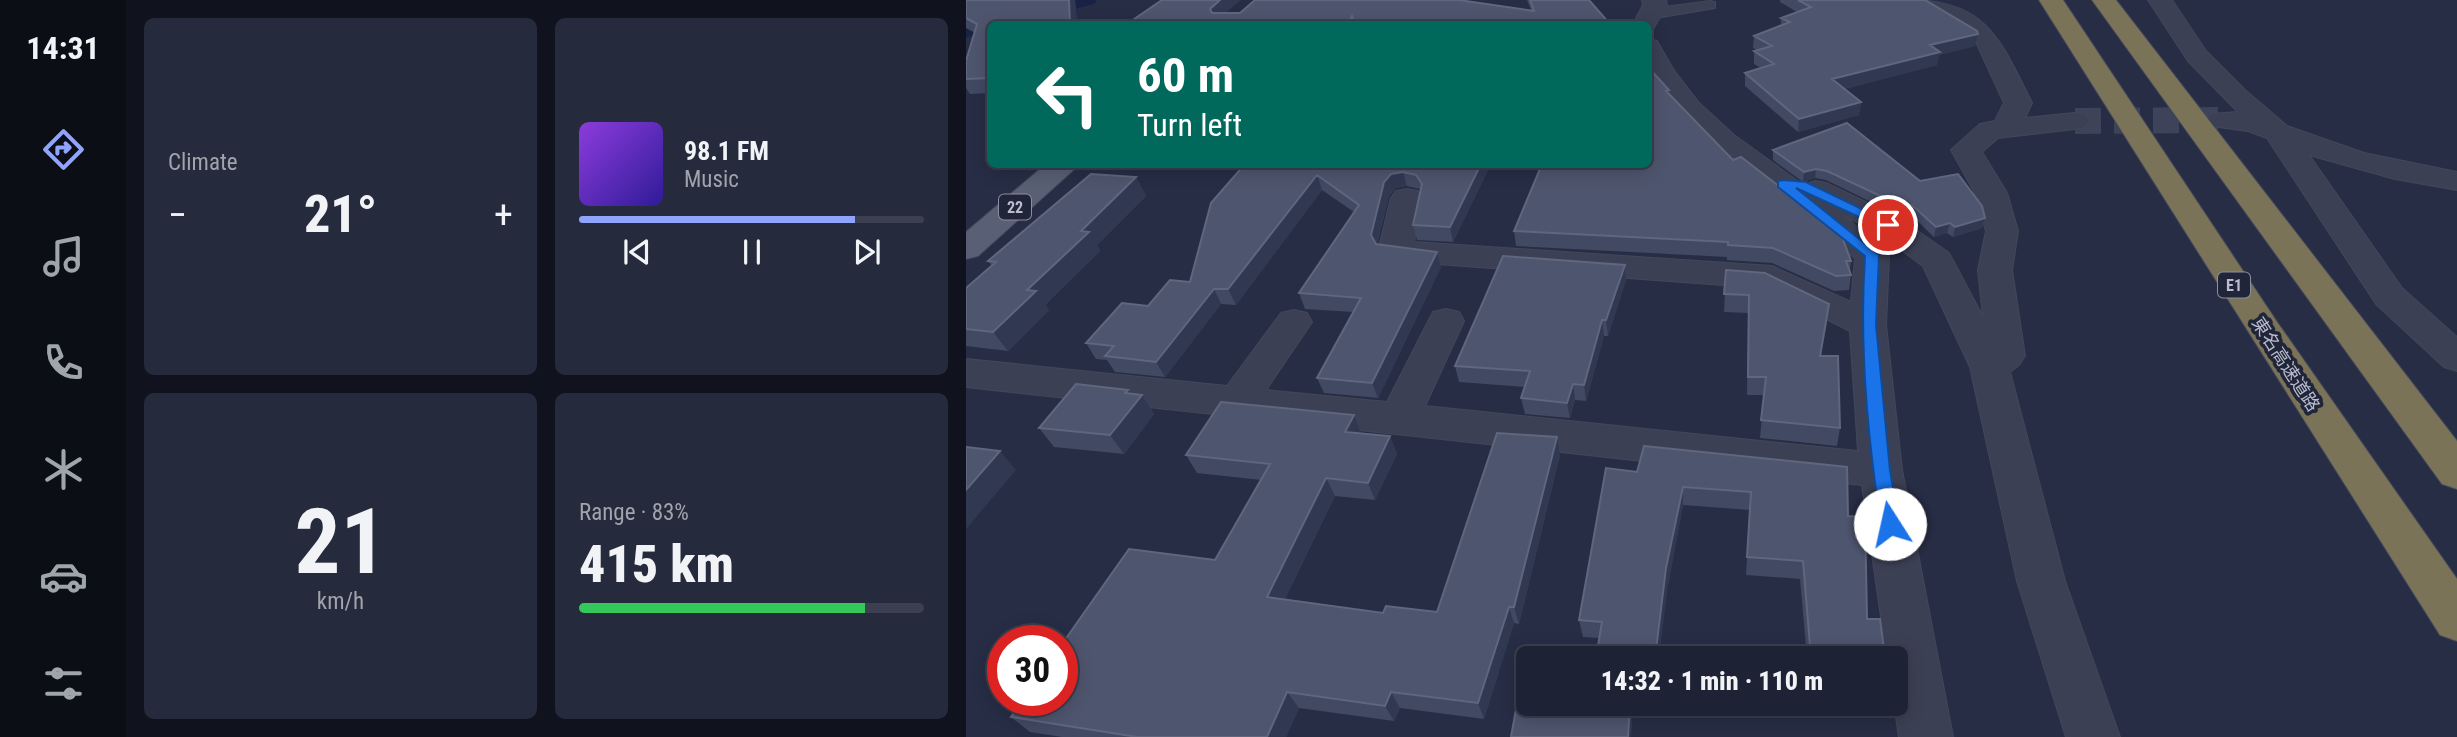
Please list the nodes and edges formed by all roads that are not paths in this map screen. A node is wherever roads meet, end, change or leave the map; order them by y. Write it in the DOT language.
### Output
graph roads {
  1 [pos="1921,0"];
  2 [pos="2051,0"];
  3 [pos="2105,0"];
  4 [pos="2160,0"];
  5 [pos="1710,5"];
  6 [pos="1651,21"];
  7 [pos="1652,41"];
  8 [pos="2221,120"];
  9 [pos="2075,121"];
  10 [pos="2006,128"];
  11 [pos="2274,128"];
  12 [pos="1060,168"];
  13 [pos="2457,181"];
  14 [pos="1783,184"];
  15 [pos="1407,198"];
  16 [pos="966,249"];
  17 [pos="1446,321"];
  18 [pos="1294,322"];
  19 [pos="1868,325"];
  20 [pos="2457,358"];
  21 [pos="1989,367"];
  22 [pos="966,373"];
  23 [pos="1237,402"];
  24 [pos="1399,418"];
  25 [pos="1881,470"];
  26 [pos="2457,471"];
  27 [pos="2457,619"];
  28 [pos="1926,737"];
  29 [pos="2092,737"];
  1 -- 10 [label="street"];
  2 -- 27 [label="highway, 東名高速道路 / E1"];
  3 -- 26 [label="highway"];
  4 -- 11 [label="street"];
  5 -- 6 [label="lane"];
  7 -- 14 [label="street"];
  8 -- 11 [label="street"];
  9 -- 10 [label="street"];
  10 -- 21 [label="street"];
  11 -- 13 [label="street"];
  11 -- 20 [label="street"];
  12 -- 16 [label="main road, 22"];
  14 -- 19 [label="street"];
  14 -- 21 [label="street"];
  15 -- 19 [label="street"];
  17 -- 24 [label="street"];
  18 -- 23 [label="street"];
  19 -- 25 [label="street"];
  21 -- 29 [label="street"];
  22 -- 23 [label="street"];
  23 -- 24 [label="street"];
  24 -- 25 [label="street"];
  25 -- 28 [label="street"];
}
